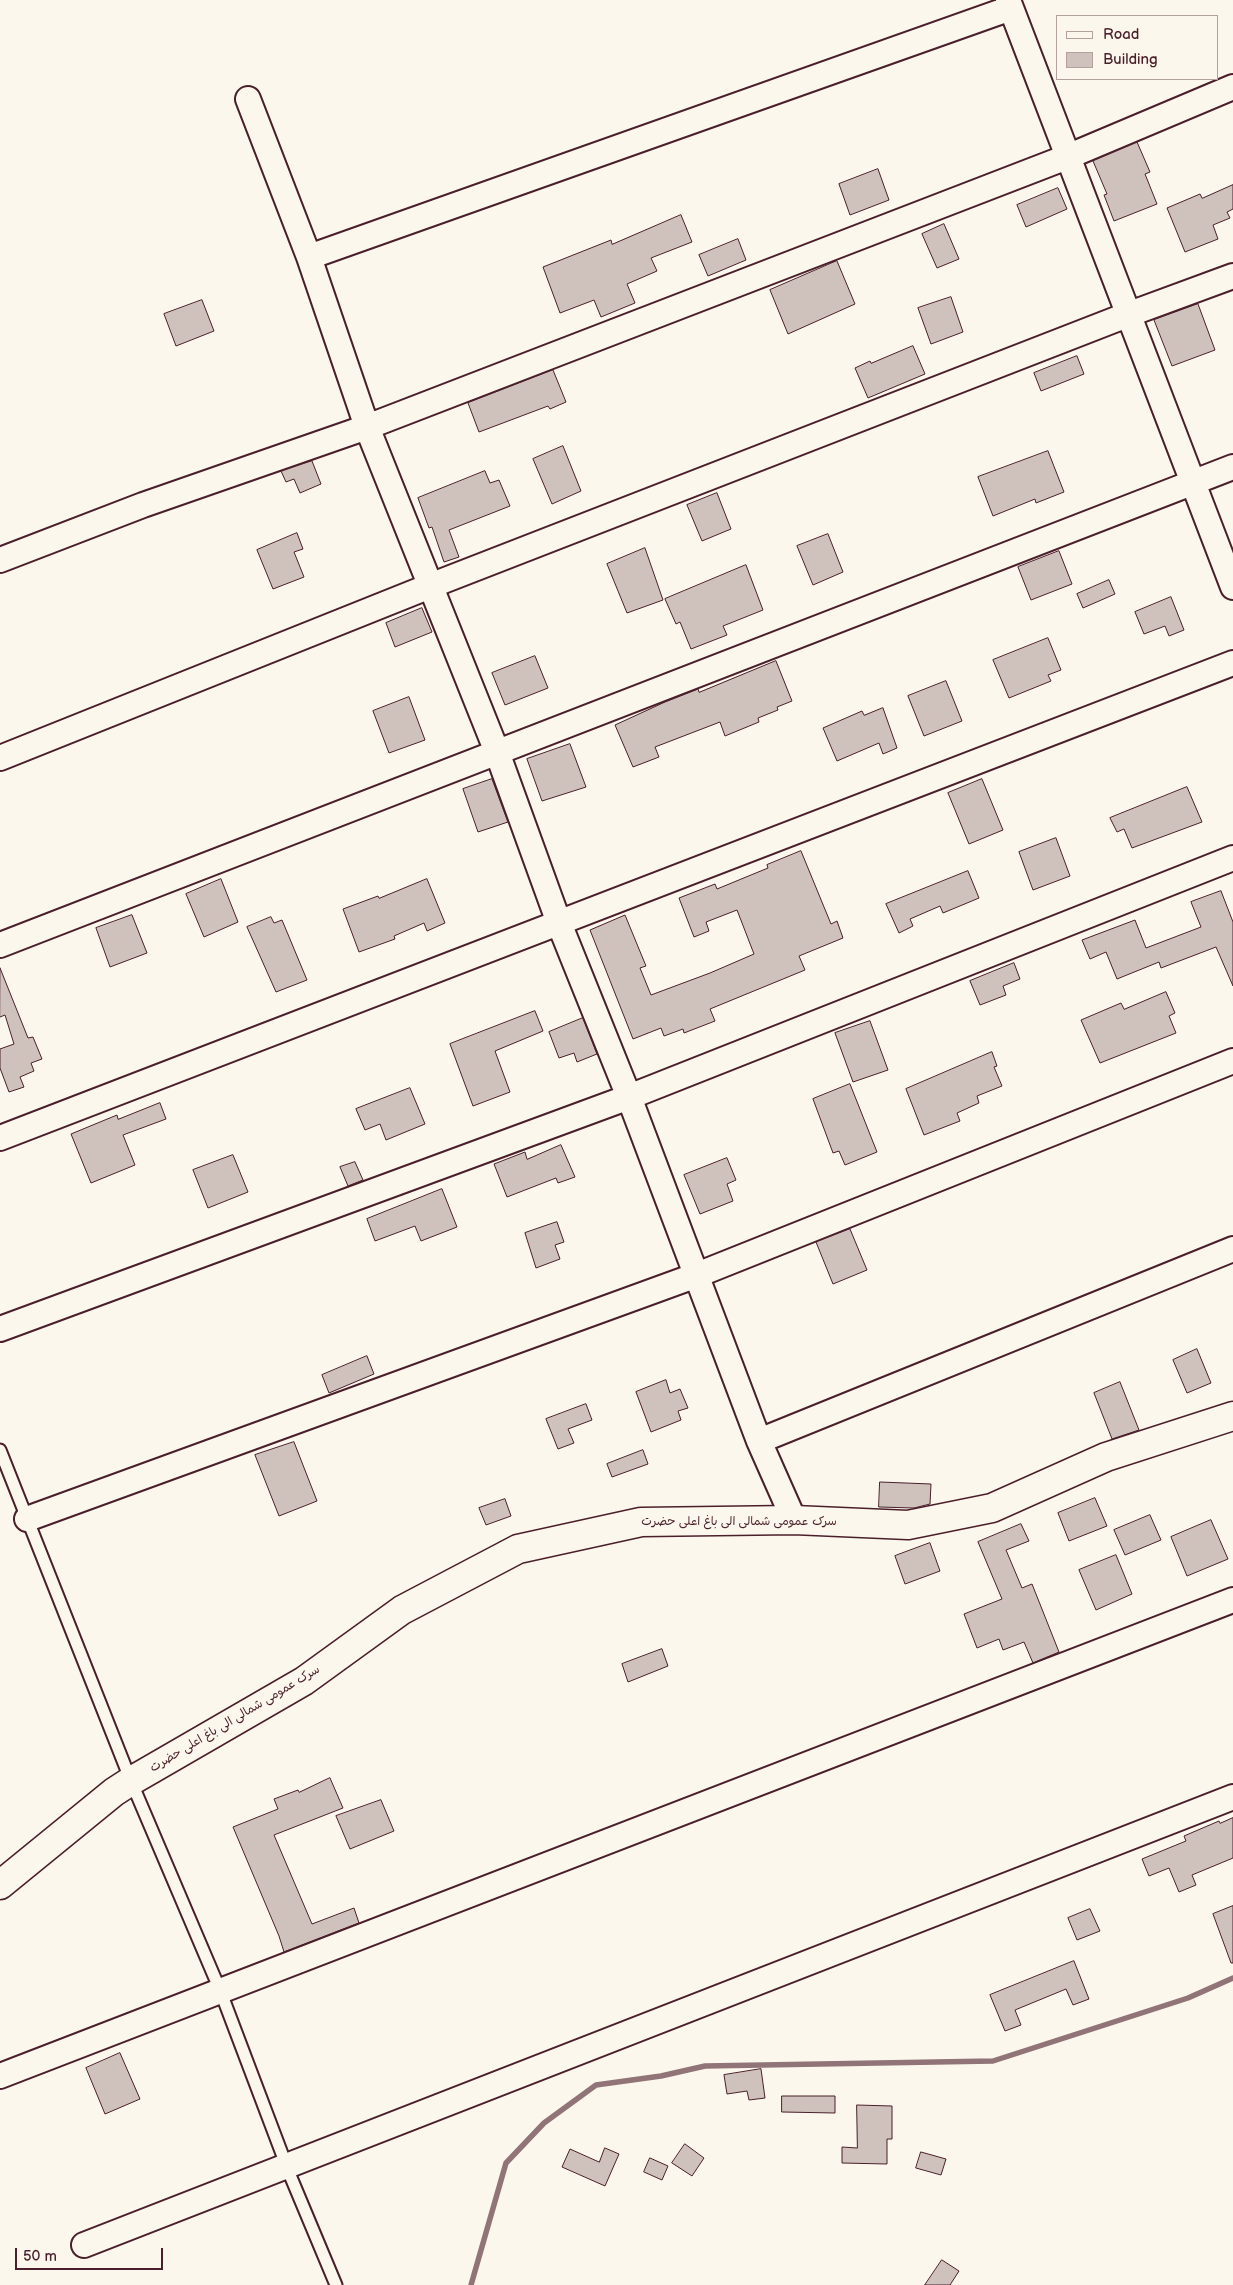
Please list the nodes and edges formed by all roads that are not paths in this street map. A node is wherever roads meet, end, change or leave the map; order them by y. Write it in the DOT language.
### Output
graph roads {
  1 [pos="1010,4"];
  2 [pos="1233,87"];
  3 [pos="248,99"];
  4 [pos="1067,157"];
  5 [pos="309,257"];
  6 [pos="1233,276"];
  7 [pos="1127,315"];
  8 [pos="367,427"];
  9 [pos="1233,467"];
  10 [pos="1194,482"];
  11 [pos="0,560"];
  12 [pos="430,586"];
  13 [pos="1233,587"];
  14 [pos="1233,663"];
  15 [pos="497,752"];
  16 [pos="0,758"];
  17 [pos="1233,858"];
  18 [pos="559,923"];
  19 [pos="0,945"];
  20 [pos="1233,1061"];
  21 [pos="629,1097"];
  22 [pos="0,1138"];
  23 [pos="1233,1249"];
  24 [pos="697,1275"];
  25 [pos="0,1329"];
  26 [pos="1233,1416"];
  27 [pos="759,1440"];
  28 [pos="0,1450"];
  29 [pos="27,1519"];
  30 [pos="794,1520"];
  31 [pos="1233,1600"];
  32 [pos="131,1781"];
  33 [pos="1233,1797"];
  34 [pos="0,1886"];
  35 [pos="220,1990"];
  36 [pos="0,2076"];
  37 [pos="287,2166"];
  38 [pos="84,2245"];
  39 [pos="336,2285"];
  1 -- 4 [label="street"];
  1 -- 5 [label="street"];
  2 -- 4 [label="street"];
  3 -- 5 [label="street"];
  4 -- 7 [label="street"];
  4 -- 8 [label="street"];
  5 -- 8 [label="street"];
  6 -- 7 [label="street"];
  7 -- 10 [label="street"];
  7 -- 12 [label="street"];
  8 -- 11 [label="street"];
  8 -- 12 [label="street"];
  9 -- 10 [label="street"];
  10 -- 13 [label="street"];
  10 -- 15 [label="street"];
  12 -- 15 [label="street"];
  12 -- 16 [label="street"];
  14 -- 18 [label="street"];
  15 -- 18 [label="street"];
  15 -- 19 [label="street"];
  17 -- 21 [label="street"];
  18 -- 21 [label="street"];
  18 -- 22 [label="street"];
  20 -- 24 [label="street"];
  21 -- 24 [label="street"];
  21 -- 25 [label="street"];
  23 -- 27 [label="street"];
  24 -- 27 [label="street"];
  24 -- 29 [label="street"];
  26 -- 30 [label="street, سرک عمومی شمالی الی باغ اعلی حضرت"];
  27 -- 30 [label="street"];
  28 -- 29 [label="lane"];
  29 -- 32 [label="lane"];
  30 -- 32 [label="street, سرک عمومی شمالی الی باغ اعلی حضرت"];
  31 -- 35 [label="street"];
  32 -- 34 [label="street, سرک عمومی شمالی الی باغ اعلی حضرت"];
  32 -- 35 [label="lane"];
  33 -- 37 [label="street"];
  35 -- 36 [label="street"];
  35 -- 37 [label="lane"];
  37 -- 38 [label="street"];
  37 -- 39 [label="lane"];
}
